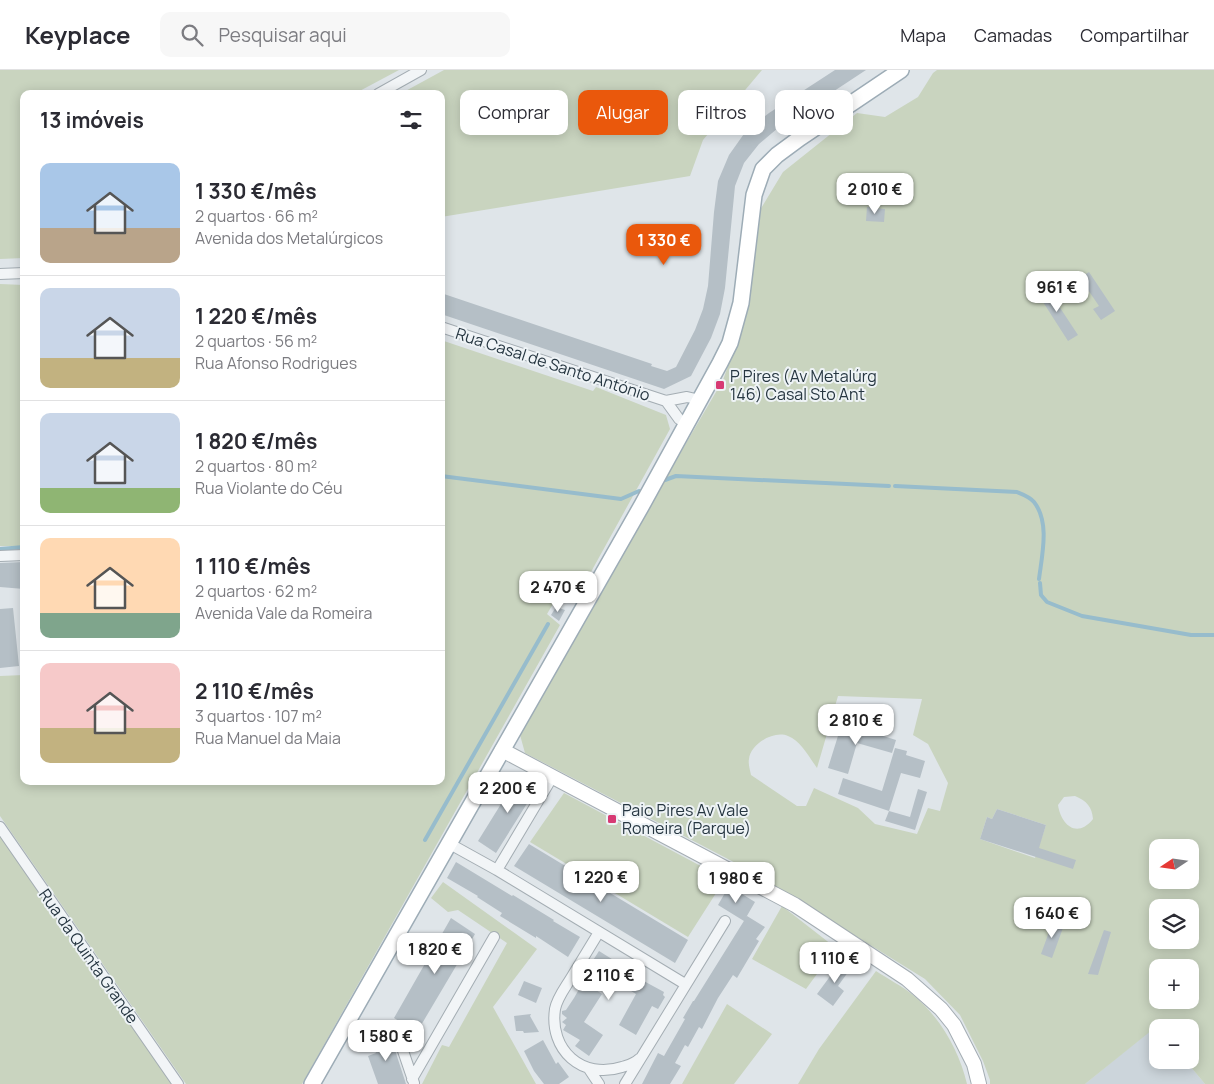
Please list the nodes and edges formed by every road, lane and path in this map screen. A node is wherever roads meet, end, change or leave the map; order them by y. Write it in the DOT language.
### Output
graph roads {
  1 [pos="421,70"];
  2 [pos="901,70"];
  3 [pos="385,90"];
  4 [pos="20,273"];
  5 [pos="0,274"];
  6 [pos="445,328"];
  7 [pos="700,400"];
  8 [pos="666,402"];
  9 [pos="686,424"];
  10 [pos="20,555"];
  11 [pos="0,556"];
  12 [pos="502,750"];
  13 [pos="553,776"];
  14 [pos="0,828"];
  15 [pos="450,844"];
  16 [pos="497,870"];
  17 [pos="725,921"];
  18 [pos="599,932"];
  19 [pos="494,937"];
  20 [pos="685,984"];
  21 [pos="400,1042"];
  22 [pos="639,1059"];
  23 [pos="589,1069"];
  24 [pos="413,1082"];
  25 [pos="178,1084"];
  26 [pos="312,1084"];
  27 [pos="599,1084"];
  28 [pos="625,1084"];
  29 [pos="979,1084"];
  1 -- 3 [label="street"];
  2 -- 7 [label="main road"];
  4 -- 5 [label="street"];
  6 -- 8 [label="street, Rua Casal de Santo António"];
  7 -- 8 [label="street, Rua Casal de Santo António"];
  7 -- 9 [label="main road"];
  8 -- 9 [label="street, Rua Casal de Santo António"];
  9 -- 12 [label="main road"];
  10 -- 11 [label="street"];
  12 -- 13 [label="street"];
  12 -- 15 [label="main road"];
  13 -- 16 [label="street"];
  13 -- 29 [label="street"];
  14 -- 25 [label="street, Rua da Quinta Grande"];
  15 -- 16 [label="street"];
  15 -- 26 [label="main road"];
  16 -- 18 [label="street"];
  17 -- 20 [label="street"];
  18 -- 20 [label="street"];
  18 -- 23 [label="street"];
  19 -- 24 [label="street"];
  20 -- 22 [label="street"];
  21 -- 24 [label="street"];
  22 -- 23 [label="street"];
  22 -- 28 [label="street"];
  23 -- 27 [label="street"];
}
